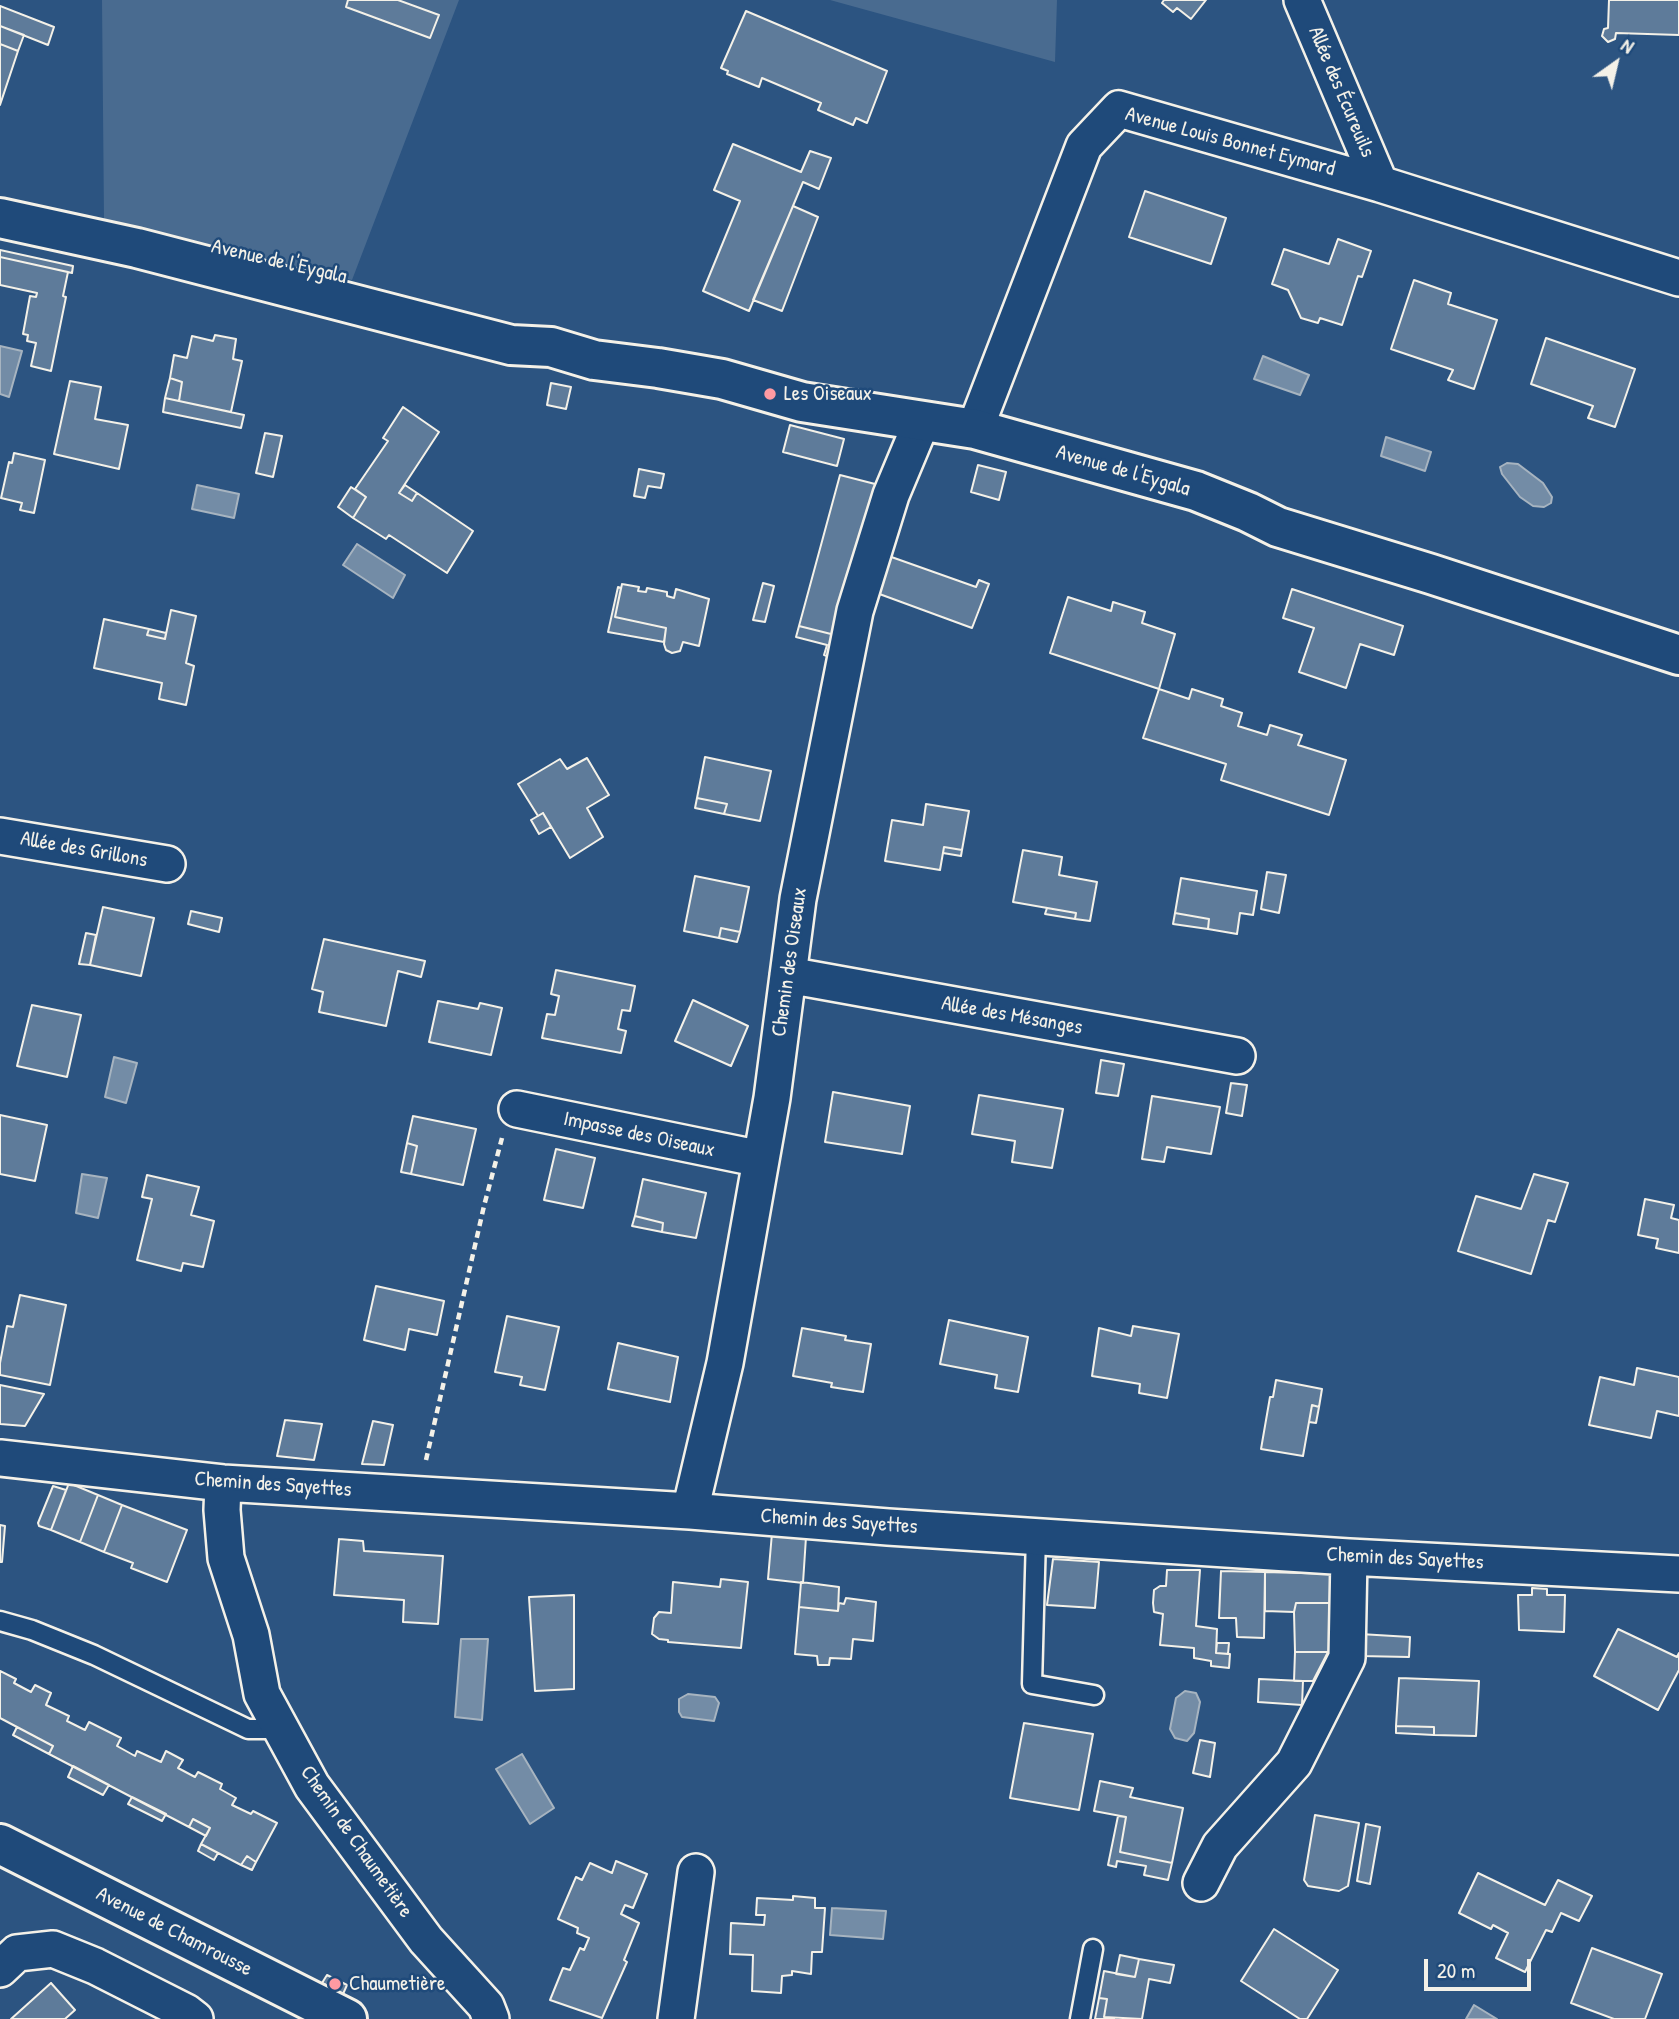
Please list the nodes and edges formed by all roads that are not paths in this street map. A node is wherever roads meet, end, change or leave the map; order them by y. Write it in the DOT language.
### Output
graph roads {
  1 [pos="1303,0"];
  2 [pos="1380,184"];
  3 [pos="0,199"];
  4 [pos="0,218"];
  5 [pos="1679,278"];
  6 [pos="551,347"];
  7 [pos="922,421"];
  8 [pos="975,429"];
  9 [pos="1679,655"];
  10 [pos="0,836"];
  11 [pos="167,864"];
  12 [pos="788,975"];
  13 [pos="1237,1056"];
  14 [pos="517,1109"];
  15 [pos="761,1159"];
  16 [pos="0,1458"];
  17 [pos="223,1483"];
  18 [pos="690,1511"];
  19 [pos="1036,1536"];
  20 [pos="1349,1557"];
  21 [pos="1679,1574"];
  22 [pos="0,1620"];
  23 [pos="1094,1695"];
  24 [pos="281,1729"];
  25 [pos="0,1844"];
  26 [pos="696,1872"];
  27 [pos="1201,1883"];
  28 [pos="1093,1949"];
  29 [pos="0,1969"];
  30 [pos="195,2019"];
  31 [pos="347,2019"];
  32 [pos="491,2019"];
  33 [pos="676,2019"];
  34 [pos="1080,2019"];
  1 -- 2 [label="street, Allée des Écureuils"];
  2 -- 5 [label="street, Avenue Louis Bonnet Eymard"];
  2 -- 8 [label="street, Avenue Louis Bonnet Eymard"];
  3 -- 6 [label="street, Avenue de l'Eygala"];
  4 -- 6 [label="street, Avenue de l'Eygala"];
  6 -- 7 [label="street, Avenue de l'Eygala"];
  7 -- 8 [label="street, Avenue de l'Eygala"];
  7 -- 12 [label="street, Chemin des Oiseaux"];
  8 -- 9 [label="street, Avenue de l'Eygala"];
  10 -- 11 [label="street, Allée des Grillons"];
  12 -- 13 [label="street, Allée des Mésanges"];
  12 -- 15 [label="street, Chemin des Oiseaux"];
  14 -- 15 [label="street, Impasse des Oiseaux"];
  15 -- 18 [label="street, Chemin des Oiseaux"];
  16 -- 17 [label="street, Chemin des Sayettes"];
  17 -- 18 [label="street, Chemin des Sayettes"];
  17 -- 24 [label="street, Chemin de Chaumetière"];
  18 -- 19 [label="street, Chemin des Sayettes"];
  19 -- 20 [label="street, Chemin des Sayettes"];
  19 -- 23 [label="lane"];
  20 -- 21 [label="street, Chemin des Sayettes"];
  20 -- 27 [label="street"];
  22 -- 24 [label="lane"];
  24 -- 32 [label="street, Chemin de Chaumetière"];
  25 -- 31 [label="street, Avenue de Chamrousse"];
  26 -- 33 [label="street"];
  28 -- 34 [label="lane"];
  29 -- 30 [label="street"];
}
